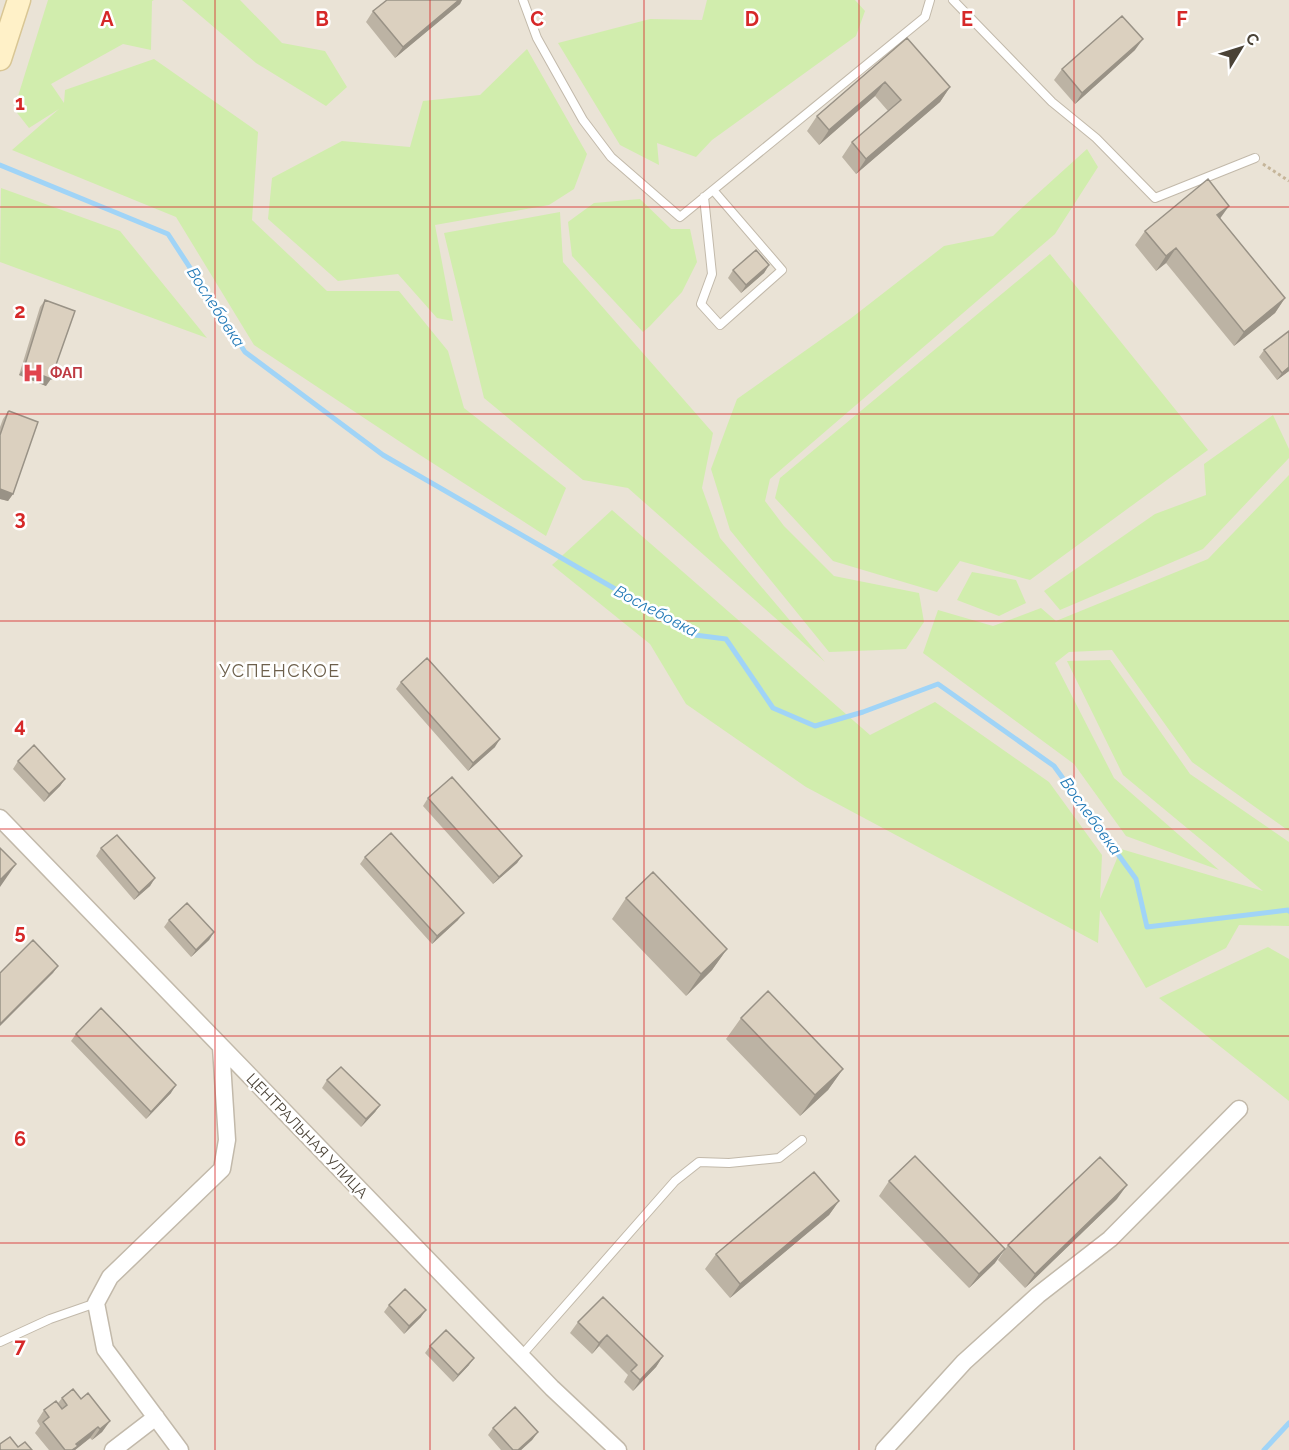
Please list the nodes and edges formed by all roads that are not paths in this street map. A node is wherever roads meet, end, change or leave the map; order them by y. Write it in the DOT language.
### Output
graph roads {
  1 [pos="19,0"];
  2 [pos="524,0"];
  3 [pos="930,0"];
  4 [pos="953,0"];
  5 [pos="0,59"];
  6 [pos="1255,158"];
  7 [pos="713,190"];
  8 [pos="704,197"];
  9 [pos="0,818"];
  10 [pos="221,1047"];
  11 [pos="1239,1109"];
  12 [pos="802,1140"];
  13 [pos="96,1303"];
  14 [pos="0,1342"];
  15 [pos="521,1356"];
  16 [pos="156,1417"];
  17 [pos="114,1450"];
  18 [pos="180,1450"];
  19 [pos="618,1450"];
  20 [pos="884,1450"];
  1 -- 5 [label="main road"];
  2 -- 8 [label="lane"];
  3 -- 7 [label="lane"];
  4 -- 6 [label="lane"];
  7 -- 8 [label="lane"];
  7 -- 8 [label="lane"];
  9 -- 10 [label="street, ЦЕНТРАЛЬНАЯ УЛИЦА"];
  10 -- 13 [label="street"];
  10 -- 15 [label="street, ЦЕНТРАЛЬНАЯ УЛИЦА"];
  11 -- 20 [label="street"];
  12 -- 15 [label="lane"];
  13 -- 14 [label="lane"];
  13 -- 16 [label="street"];
  15 -- 19 [label="street, ЦЕНТРАЛЬНАЯ УЛИЦА"];
  16 -- 17 [label="street"];
  16 -- 18 [label="street"];
}
